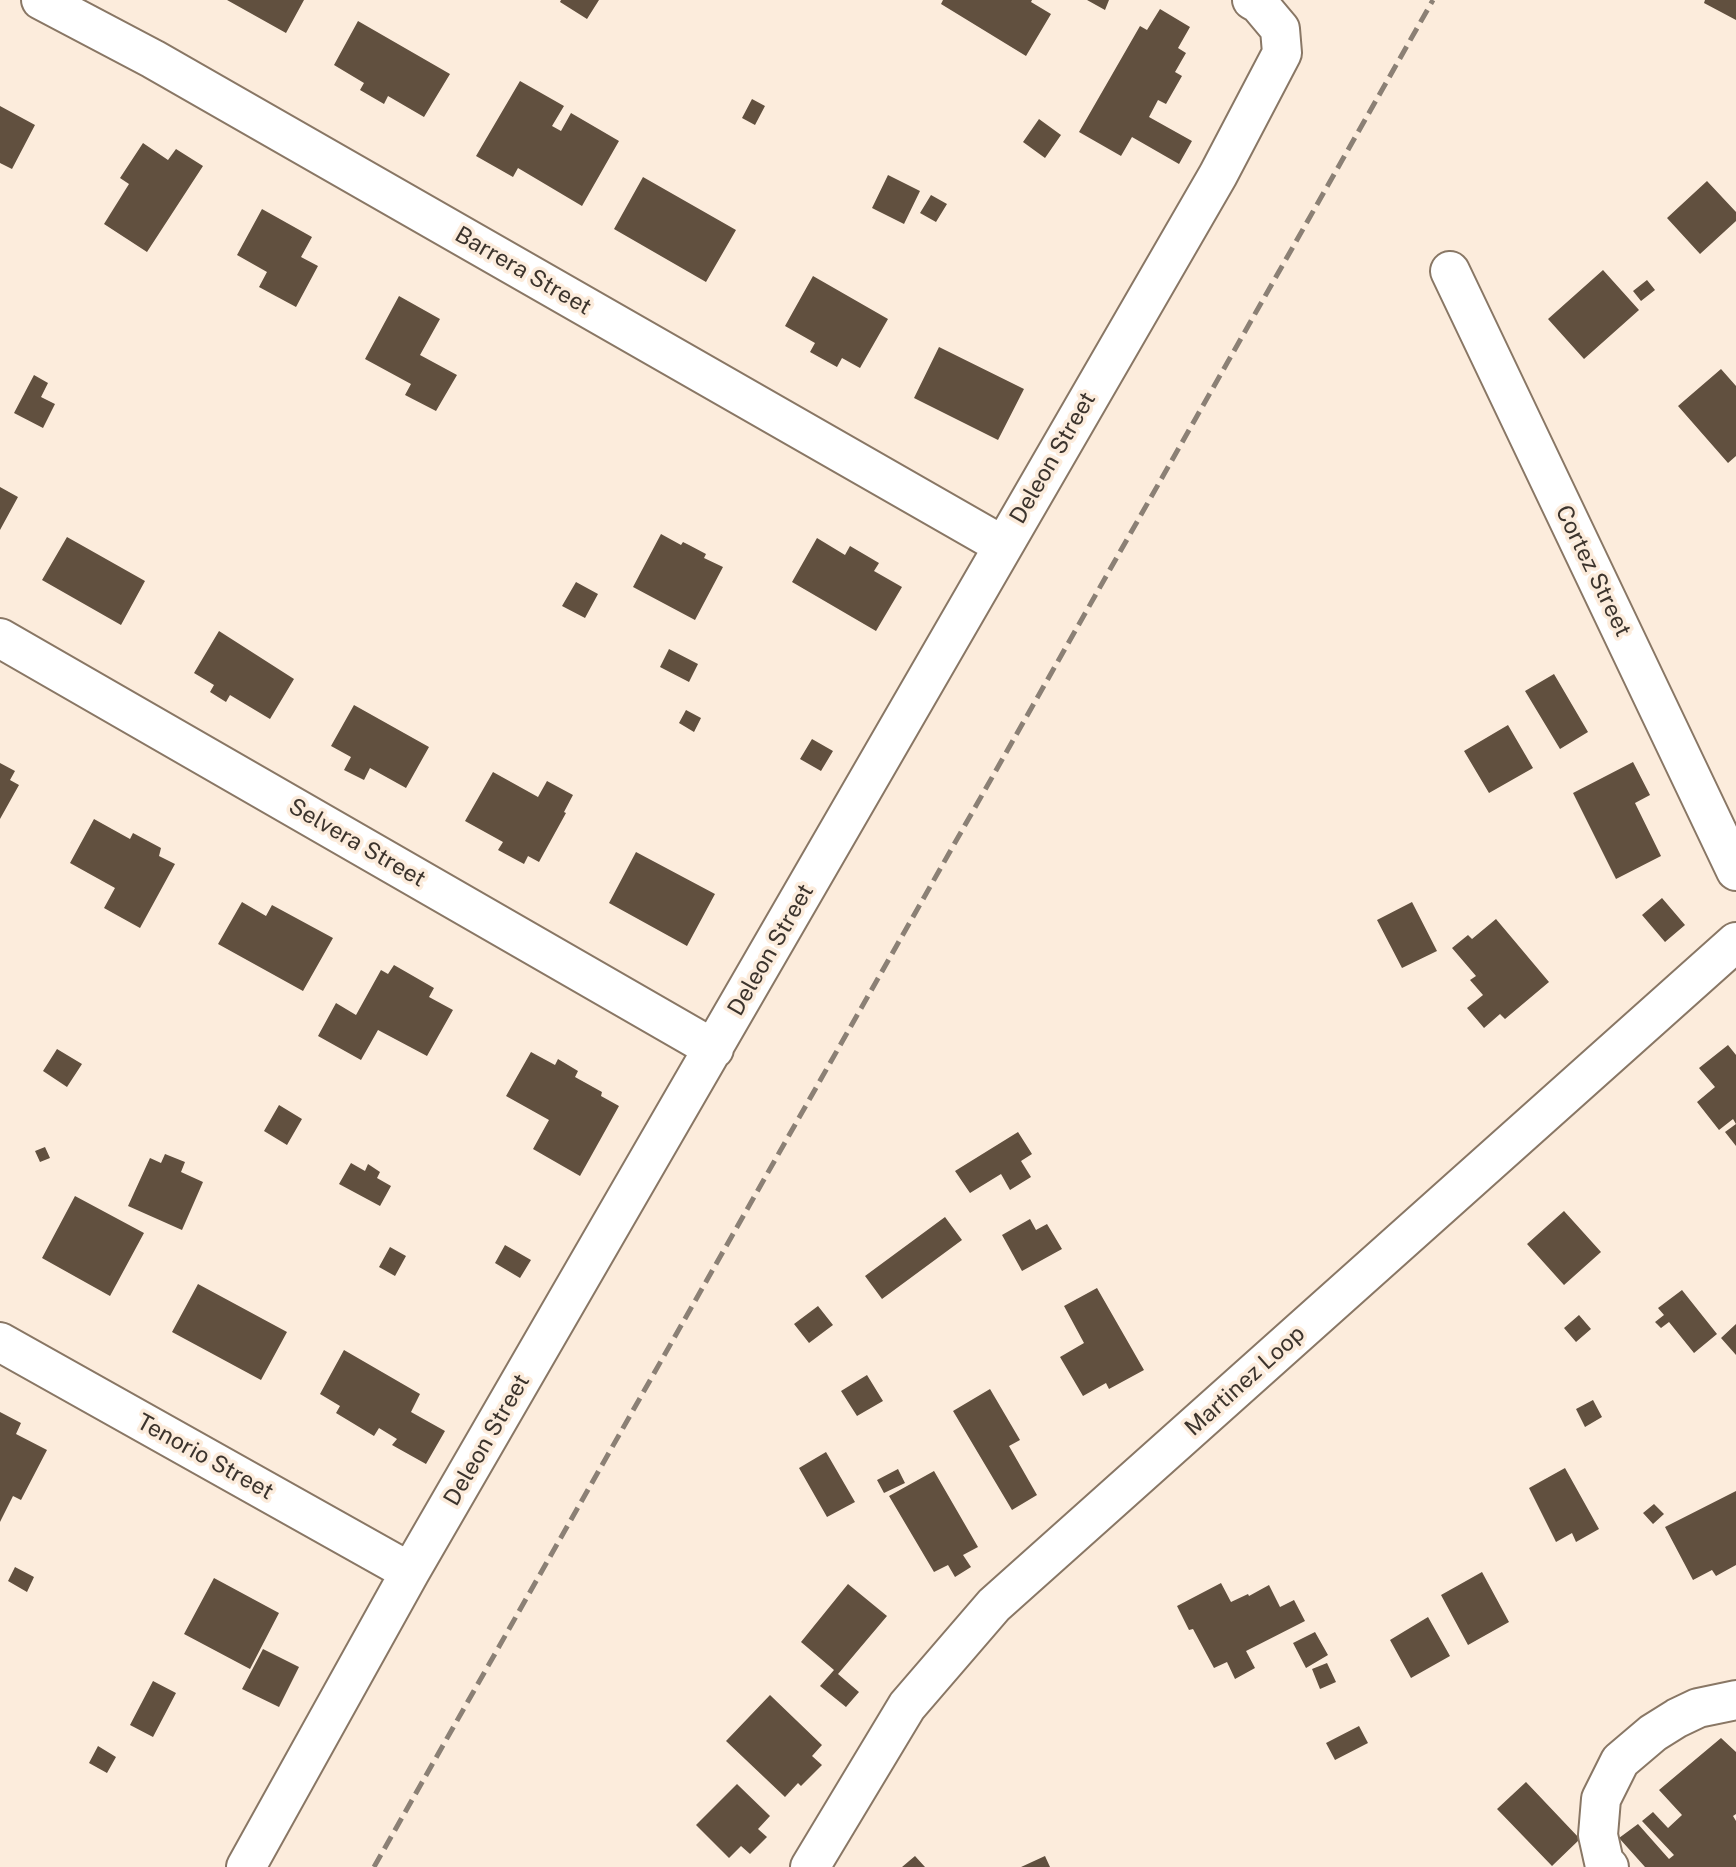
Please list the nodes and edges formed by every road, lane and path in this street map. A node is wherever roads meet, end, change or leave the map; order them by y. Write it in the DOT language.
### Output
graph roads {
  1 [pos="41,0"];
  2 [pos="1252,0"];
  3 [pos="1450,271"];
  4 [pos="1002,545"];
  5 [pos="0,638"];
  6 [pos="1736,871"];
  7 [pos="1736,942"];
  8 [pos="714,1049"];
  9 [pos="0,1342"];
  10 [pos="411,1572"];
  11 [pos="1736,1700"];
  12 [pos="246,1867"];
  13 [pos="810,1867"];
  14 [pos="1609,1867"];
  1 -- 4 [label="street, Barrera Street"];
  2 -- 4 [label="street, Deleon Street"];
  3 -- 6 [label="street, Cortez Street"];
  4 -- 8 [label="street, Deleon Street"];
  5 -- 8 [label="street, Selvera Street"];
  7 -- 13 [label="street, Martinez Loop"];
  8 -- 10 [label="street, Deleon Street"];
  9 -- 10 [label="street, Tenorio Street"];
  10 -- 12 [label="street, Deleon Street"];
  11 -- 14 [label="street"];
}
